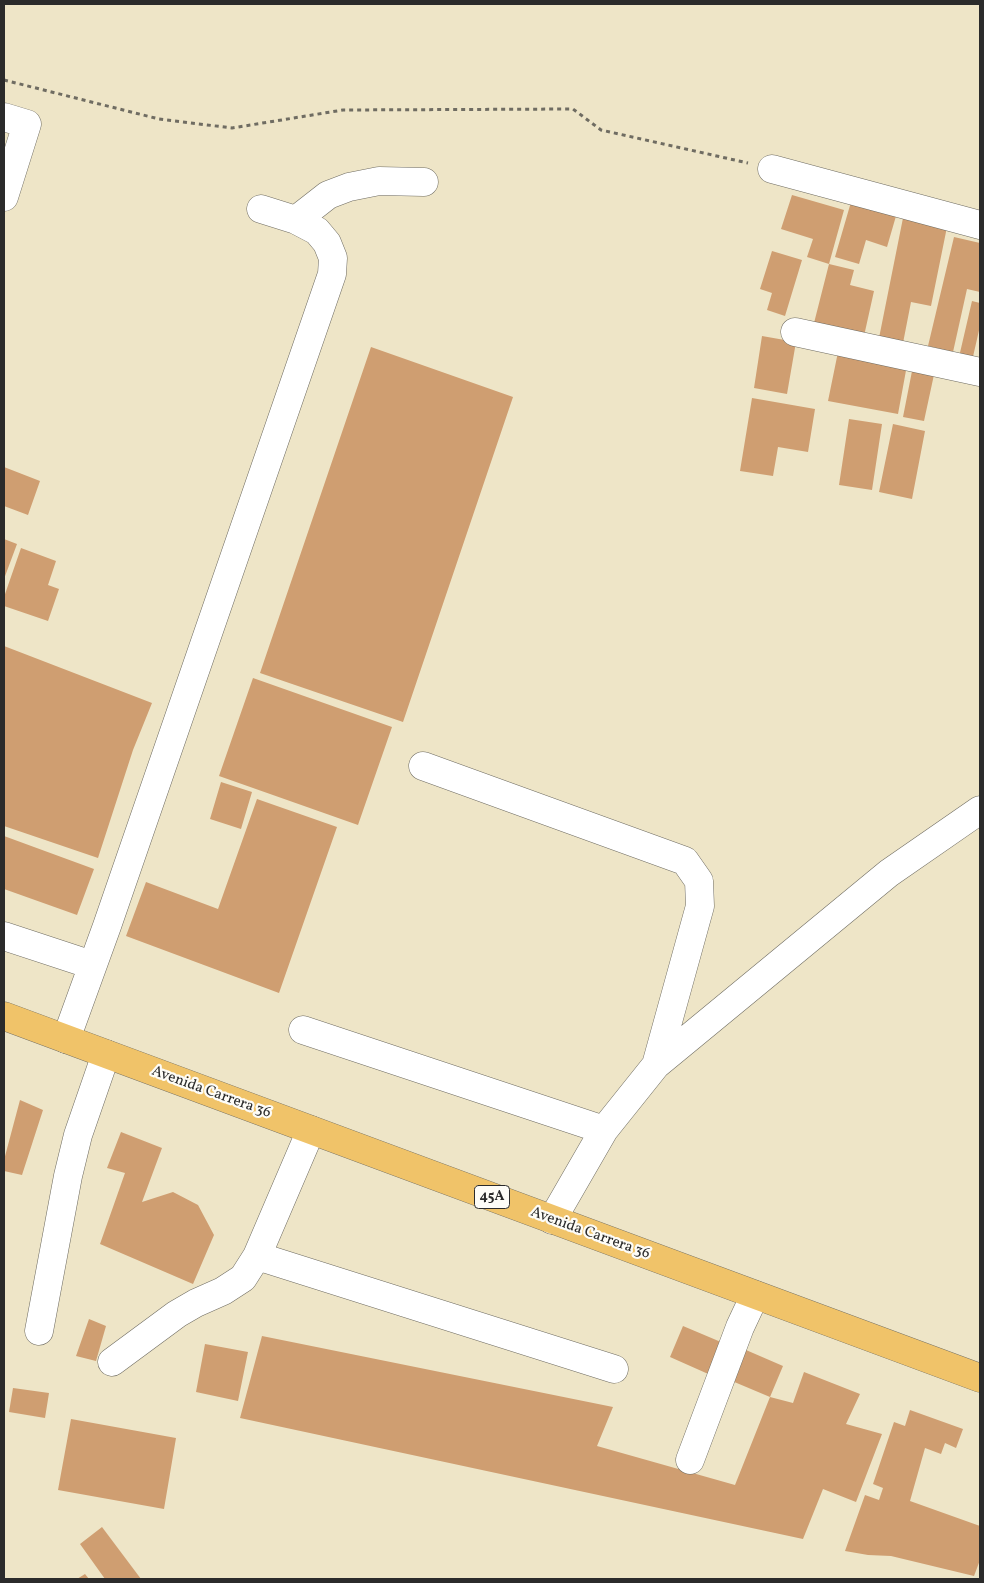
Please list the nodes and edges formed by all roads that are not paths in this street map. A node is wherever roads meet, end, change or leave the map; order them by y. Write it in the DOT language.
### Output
graph roads {
  1 [pos="4,117"];
  2 [pos="772,169"];
  3 [pos="424,182"];
  4 [pos="4,197"];
  5 [pos="261,209"];
  6 [pos="296,220"];
  7 [pos="980,225"];
  8 [pos="795,332"];
  9 [pos="980,372"];
  10 [pos="423,766"];
  11 [pos="980,810"];
  12 [pos="4,936"];
  13 [pos="92,965"];
  14 [pos="4,1016"];
  15 [pos="303,1030"];
  16 [pos="66,1039"];
  17 [pos="106,1054"];
  18 [pos="656,1065"];
  19 [pos="311,1130"];
  20 [pos="604,1130"];
  21 [pos="552,1220"];
  22 [pos="257,1256"];
  23 [pos="755,1295"];
  24 [pos="39,1331"];
  25 [pos="112,1362"];
  26 [pos="614,1369"];
  27 [pos="980,1378"];
  28 [pos="690,1460"];
  1 -- 4 [label="street"];
  2 -- 7 [label="street"];
  3 -- 6 [label="street"];
  5 -- 6 [label="street"];
  6 -- 13 [label="street"];
  8 -- 9 [label="street"];
  10 -- 18 [label="street"];
  11 -- 18 [label="street"];
  12 -- 13 [label="street"];
  13 -- 16 [label="street"];
  14 -- 16 [label="main road, Avenida Carrera 36 / 45A"];
  15 -- 20 [label="street"];
  16 -- 17 [label="main road, Avenida Carrera 36 / 45A"];
  17 -- 19 [label="main road, Avenida Carrera 36 / 45A"];
  17 -- 24 [label="street"];
  18 -- 20 [label="street"];
  19 -- 21 [label="main road, Avenida Carrera 36 / 45A"];
  19 -- 22 [label="street"];
  20 -- 21 [label="street"];
  21 -- 23 [label="main road, Avenida Carrera 36 / 45A"];
  22 -- 25 [label="street"];
  22 -- 26 [label="street"];
  23 -- 27 [label="main road, Avenida Carrera 36 / 45A"];
  23 -- 28 [label="street"];
}
